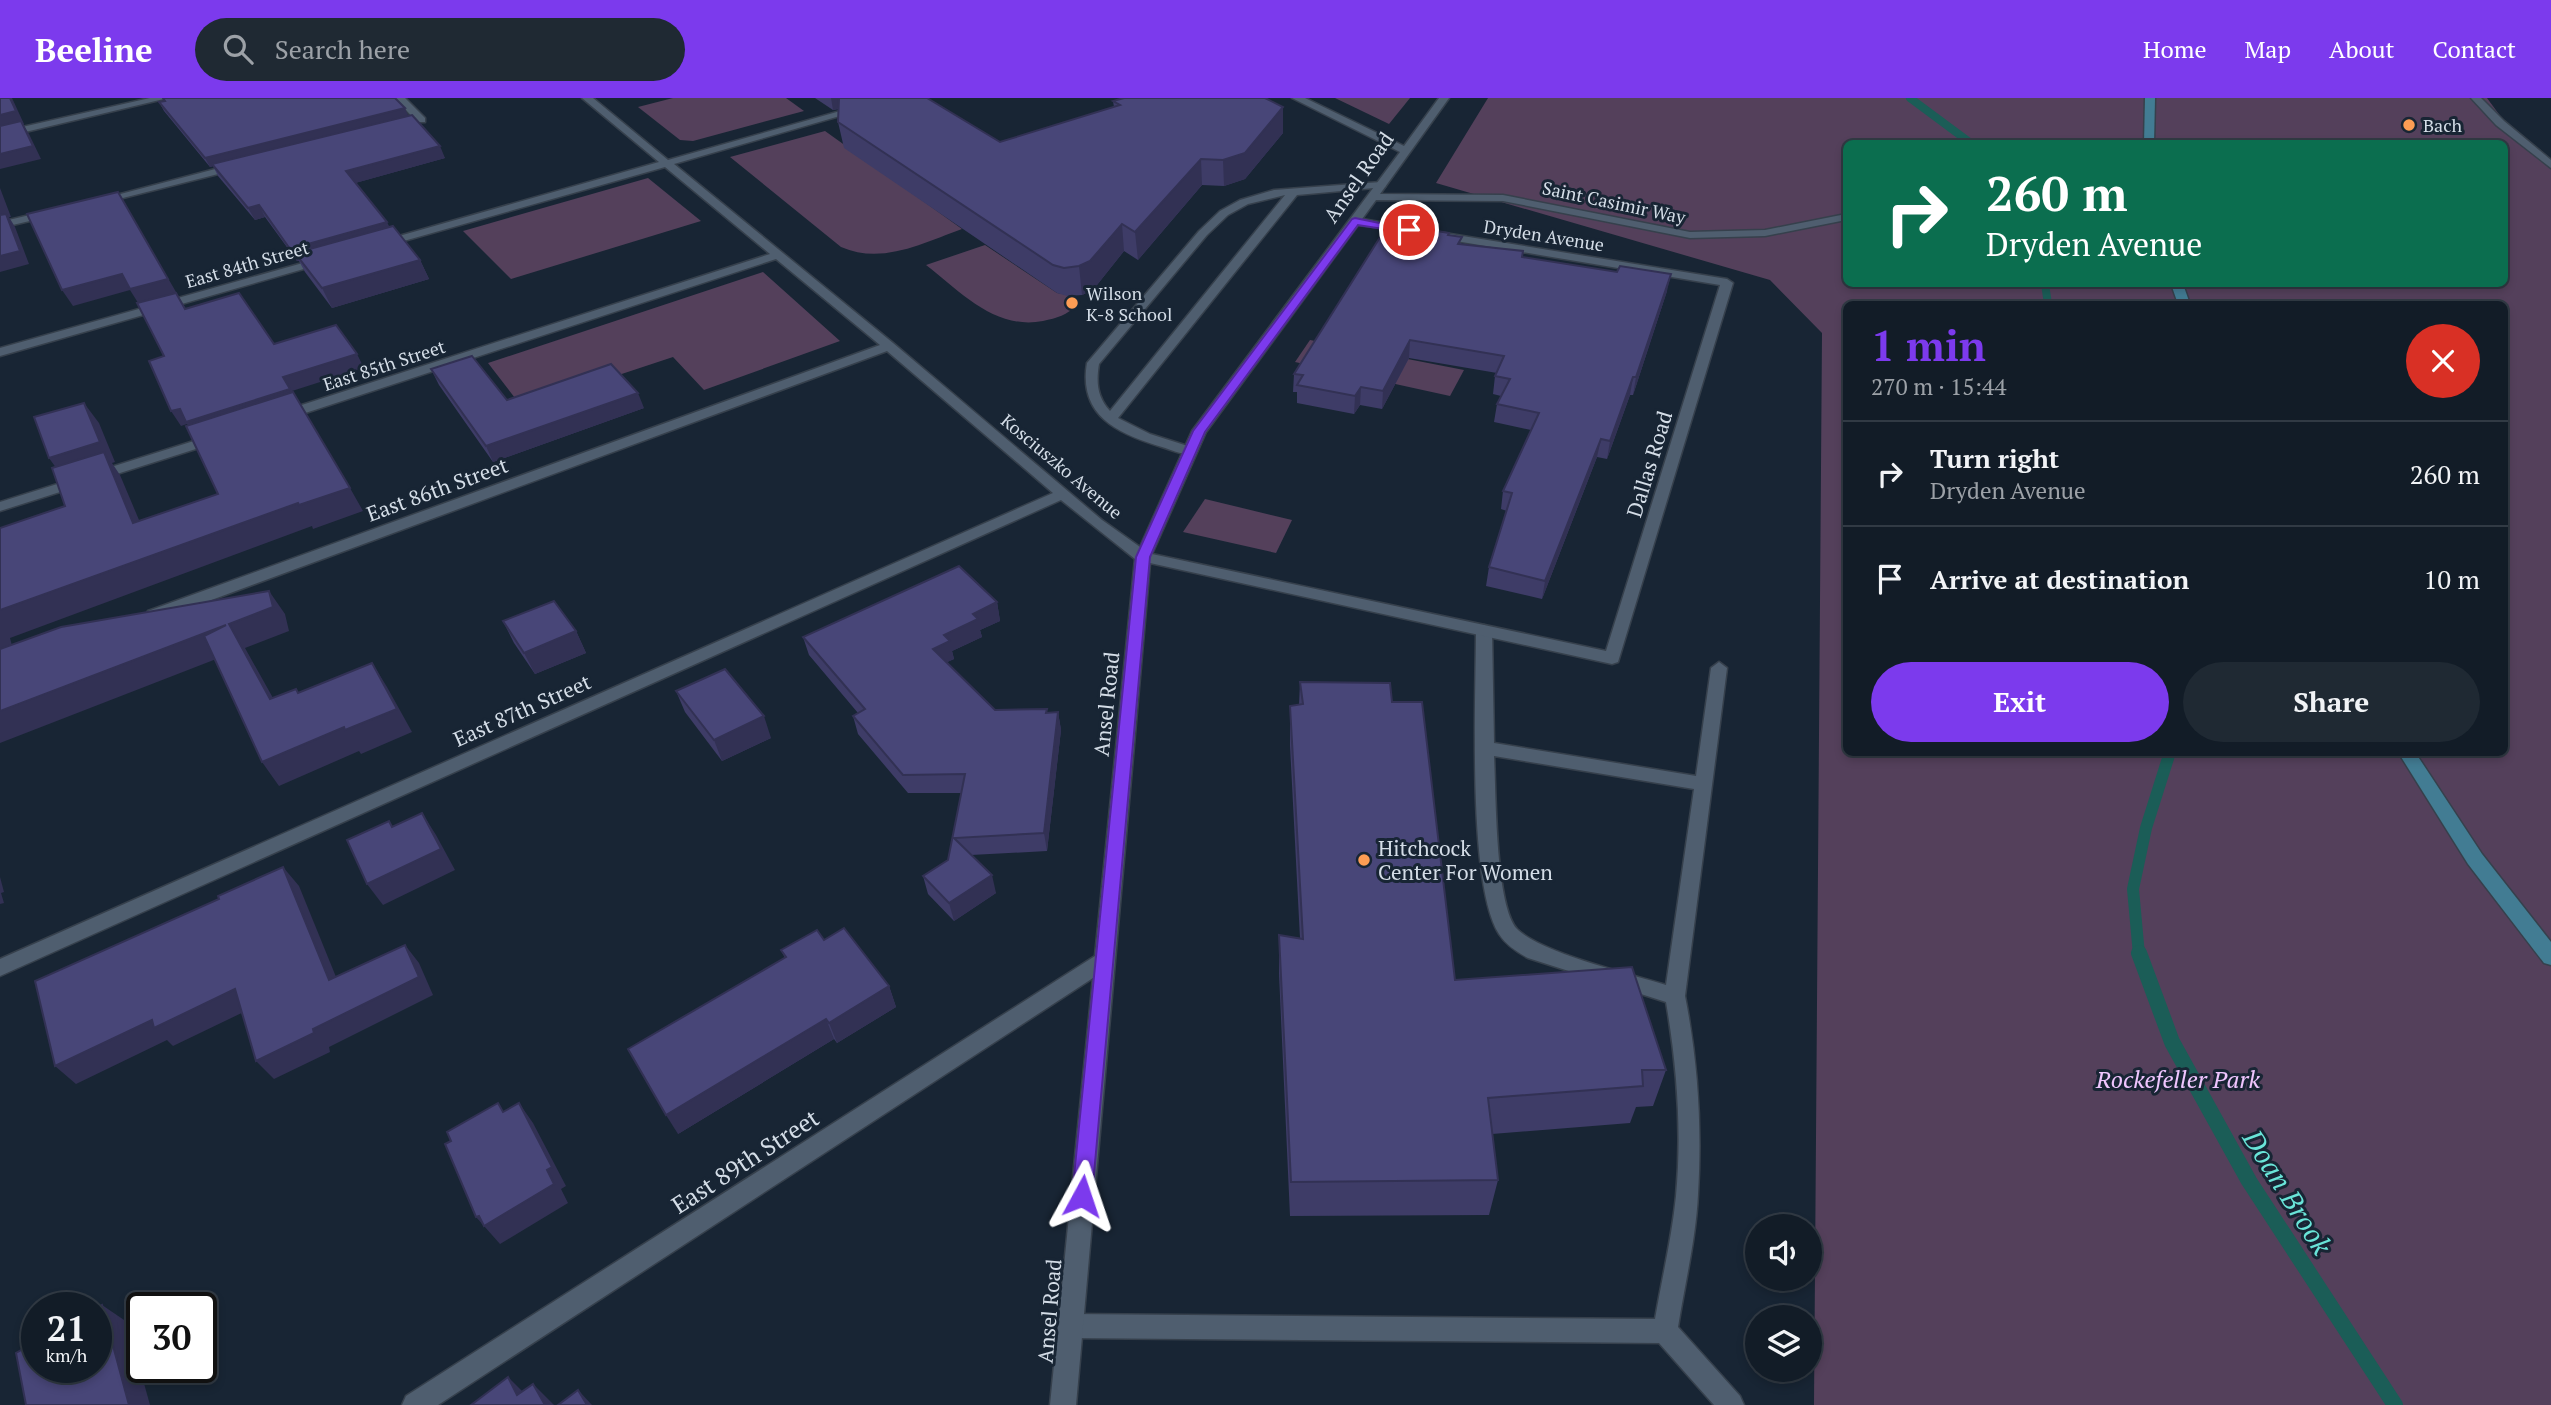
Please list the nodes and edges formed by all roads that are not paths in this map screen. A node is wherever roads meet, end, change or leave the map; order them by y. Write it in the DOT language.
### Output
graph roads {
  1 [pos="163,98"];
  2 [pos="400,98"];
  3 [pos="587,98"];
  4 [pos="897,98"];
  5 [pos="1297,98"];
  6 [pos="1444,98"];
  7 [pos="2150,98"];
  8 [pos="2476,98"];
  9 [pos="408,124"];
  10 [pos="0,135"];
  11 [pos="2149,140"];
  12 [pos="1405,149"];
  13 [pos="250,163"];
  14 [pos="666,164"];
  15 [pos="2551,165"];
  16 [pos="1295,190"];
  17 [pos="1377,191"];
  18 [pos="92,202"];
  19 [pos="66,209"];
  20 [pos="1843,218"];
  21 [pos="1355,221"];
  22 [pos="0,225"];
  23 [pos="363,249"];
  24 [pos="778,255"];
  25 [pos="336,257"];
  26 [pos="1727,283"];
  27 [pos="889,346"];
  28 [pos="0,352"];
  29 [pos="1111,418"];
  30 [pos="265,422"];
  31 [pos="225,435"];
  32 [pos="1189,452"];
  33 [pos="1064,493"];
  34 [pos="0,508"];
  35 [pos="1143,557"];
  36 [pos="144,619"];
  37 [pos="1484,630"];
  38 [pos="1612,658"];
  39 [pos="1719,668"];
  40 [pos="1485,748"];
  41 [pos="2409,756"];
  42 [pos="1704,784"];
  43 [pos="2551,957"];
  44 [pos="1104,961"];
  45 [pos="0,968"];
  46 [pos="1675,996"];
  47 [pos="1070,1326"];
  48 [pos="1665,1332"];
  49 [pos="415,1405"];
  50 [pos="1063,1405"];
  51 [pos="1731,1405"];
  1 -- 10 [label="street"];
  2 -- 9 [label="street"];
  3 -- 14 [label="street, Kosciuszko Avenue"];
  4 -- 14 [label="street"];
  5 -- 12 [label="street"];
  6 -- 12 [label="street, Ansel Road"];
  7 -- 11 [label="main road"];
  8 -- 15 [label="street"];
  12 -- 17 [label="street, Ansel Road"];
  13 -- 18 [label="street"];
  14 -- 23 [label="street"];
  14 -- 24 [label="street, Kosciuszko Avenue"];
  16 -- 17 [label="street, Saint Casimir Way"];
  16 -- 29 [label="street"];
  16 -- 29 [label="street, Saint Casimir Way"];
  17 -- 20 [label="street, Saint Casimir Way"];
  17 -- 21 [label="street, Ansel Road"];
  19 -- 22 [label="street"];
  21 -- 26 [label="street, Dryden Avenue"];
  21 -- 32 [label="street, Ansel Road"];
  24 -- 27 [label="street, Kosciuszko Avenue"];
  24 -- 30 [label="street, East 85th Street"];
  25 -- 28 [label="street, East 84th Street"];
  26 -- 38 [label="street, Dallas Road"];
  27 -- 33 [label="street, Kosciuszko Avenue"];
  27 -- 36 [label="street, East 86th Street"];
  29 -- 32 [label="street"];
  31 -- 34 [label="street"];
  32 -- 35 [label="street, Ansel Road"];
  33 -- 35 [label="street, Kosciuszko Avenue"];
  33 -- 45 [label="street, East 87th Street"];
  35 -- 37 [label="street, Kosciuszko Avenue"];
  35 -- 44 [label="street, Ansel Road"];
  37 -- 38 [label="street, Kosciuszko Avenue"];
  37 -- 40 [label="street"];
  39 -- 42 [label="street"];
  40 -- 42 [label="street"];
  40 -- 46 [label="street"];
  41 -- 43 [label="main road"];
  42 -- 46 [label="street"];
  44 -- 47 [label="street, Ansel Road"];
  44 -- 49 [label="street, East 89th Street"];
  46 -- 48 [label="street"];
  47 -- 48 [label="street"];
  47 -- 50 [label="street, Ansel Road"];
  48 -- 51 [label="street"];
}
